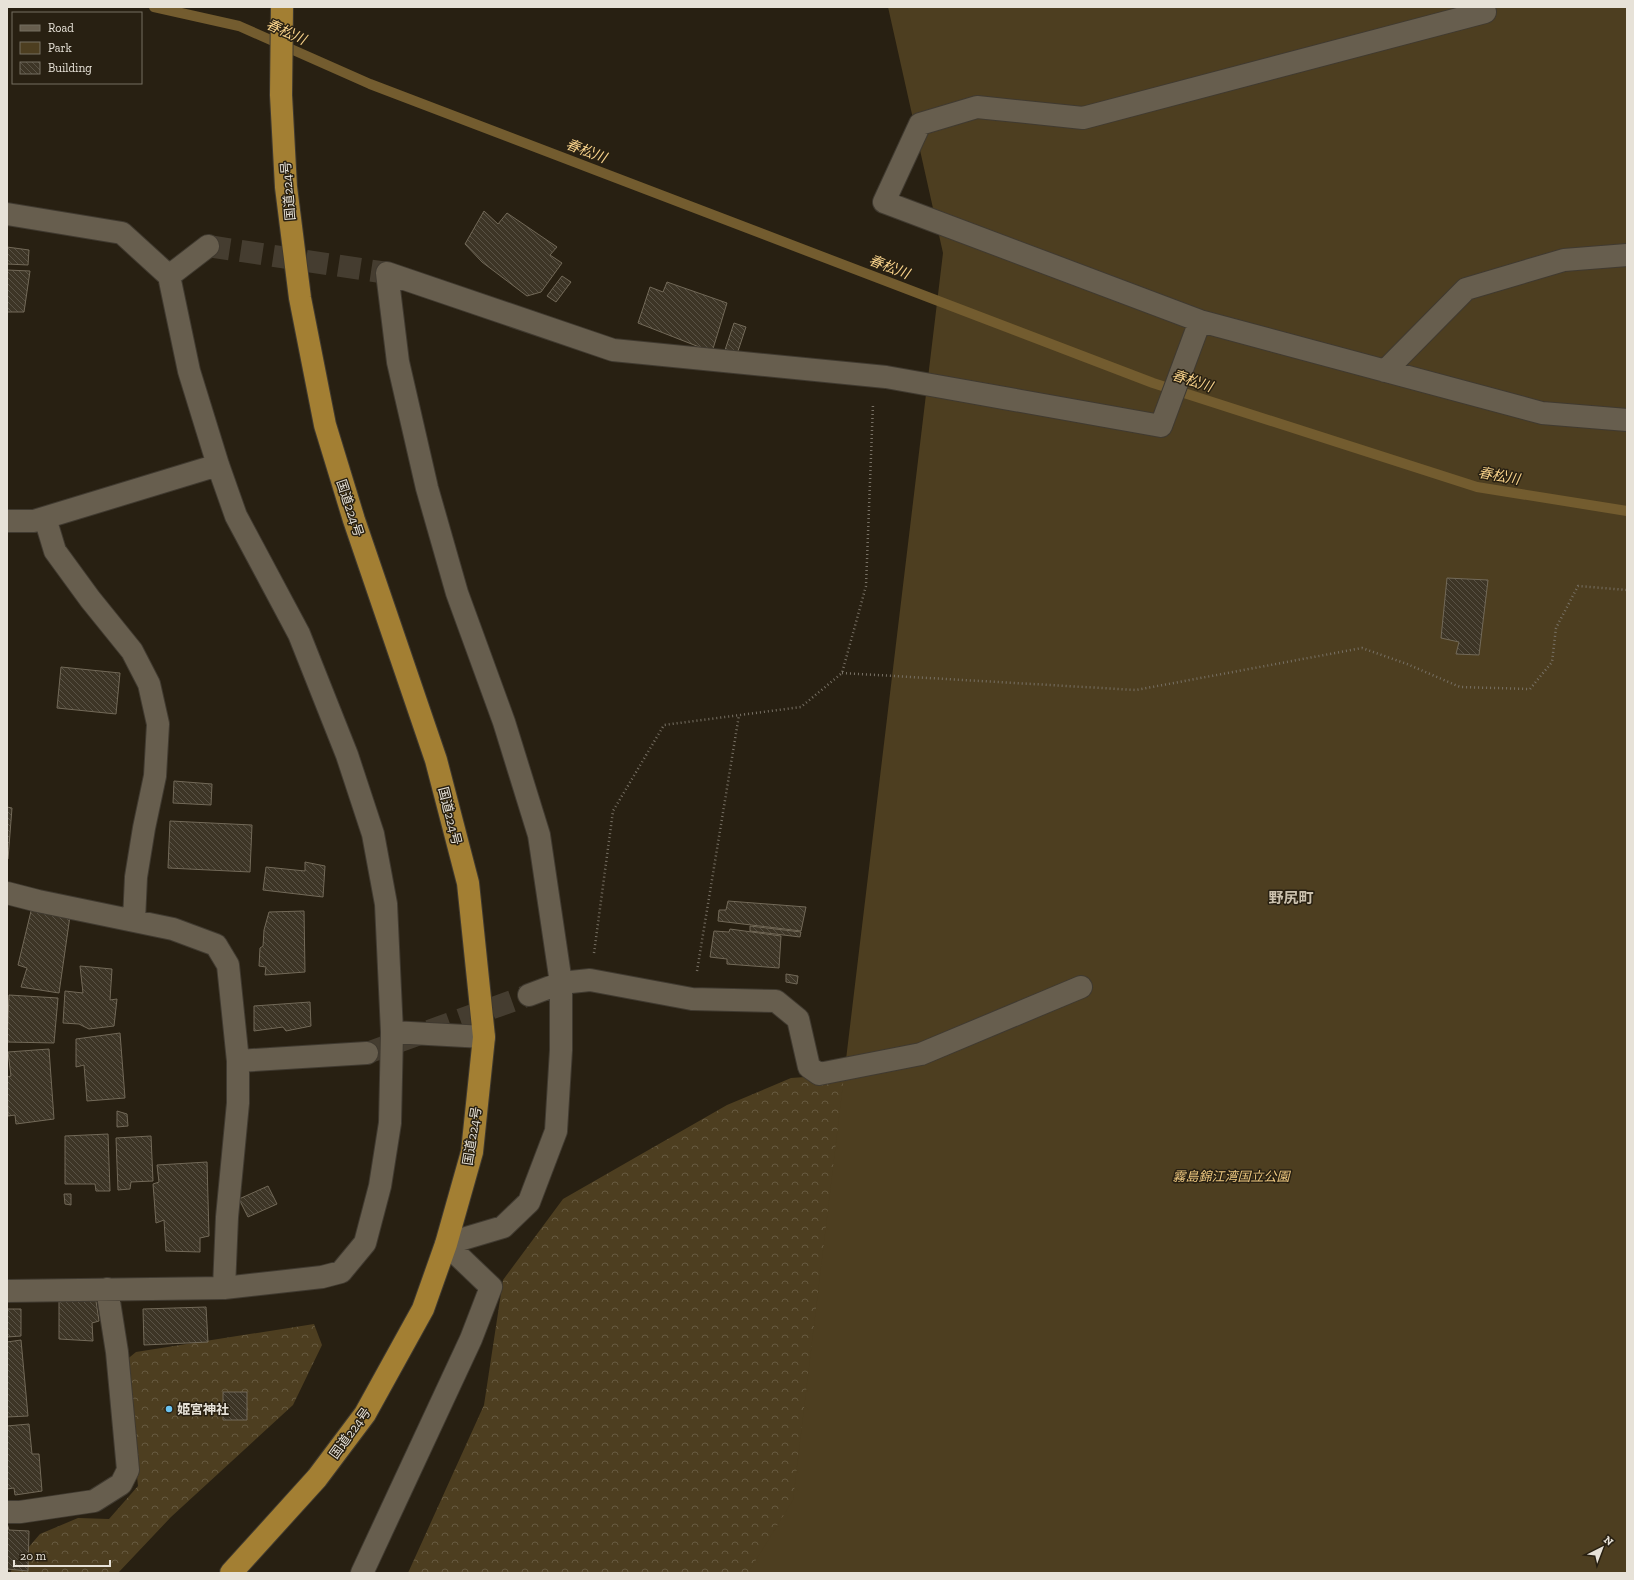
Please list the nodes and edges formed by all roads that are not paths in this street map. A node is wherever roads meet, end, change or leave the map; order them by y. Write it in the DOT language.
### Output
graph roads {
  1 [pos="282,7"];
  2 [pos="1485,12"];
  3 [pos="7,214"];
  4 [pos="208,246"];
  5 [pos="1627,255"];
  6 [pos="169,276"];
  7 [pos="1200,321"];
  8 [pos="1385,371"];
  9 [pos="1627,420"];
  10 [pos="218,465"];
  11 [pos="45,518"];
  12 [pos="7,521"];
  13 [pos="7,893"];
  14 [pos="134,920"];
  15 [pos="561,983"];
  16 [pos="1081,987"];
  17 [pos="529,995"];
  18 [pos="392,1032"];
  19 [pos="484,1037"];
  20 [pos="367,1053"];
  21 [pos="238,1061"];
  22 [pos="446,1244"];
  23 [pos="224,1288"];
  24 [pos="107,1290"];
  25 [pos="7,1291"];
  26 [pos="7,1512"];
  27 [pos="231,1573"];
  28 [pos="362,1573"];
  1 -- 19 [label="highway, 国道224号"];
  2 -- 7 [label="street"];
  3 -- 6 [label="street"];
  4 -- 6 [label="street"];
  5 -- 8 [label="street"];
  6 -- 10 [label="street"];
  7 -- 8 [label="street"];
  7 -- 15 [label="street"];
  8 -- 9 [label="street"];
  10 -- 11 [label="street"];
  10 -- 18 [label="street"];
  11 -- 12 [label="street"];
  11 -- 14 [label="street"];
  13 -- 14 [label="street"];
  14 -- 21 [label="street"];
  15 -- 16 [label="street"];
  15 -- 17 [label="street"];
  15 -- 22 [label="street"];
  18 -- 19 [label="street"];
  18 -- 23 [label="street"];
  19 -- 22 [label="highway, 国道224号"];
  20 -- 21 [label="street"];
  21 -- 23 [label="street"];
  22 -- 27 [label="highway, 国道224号"];
  22 -- 28 [label="street"];
  23 -- 24 [label="street"];
  24 -- 25 [label="street"];
  24 -- 26 [label="street"];
}
